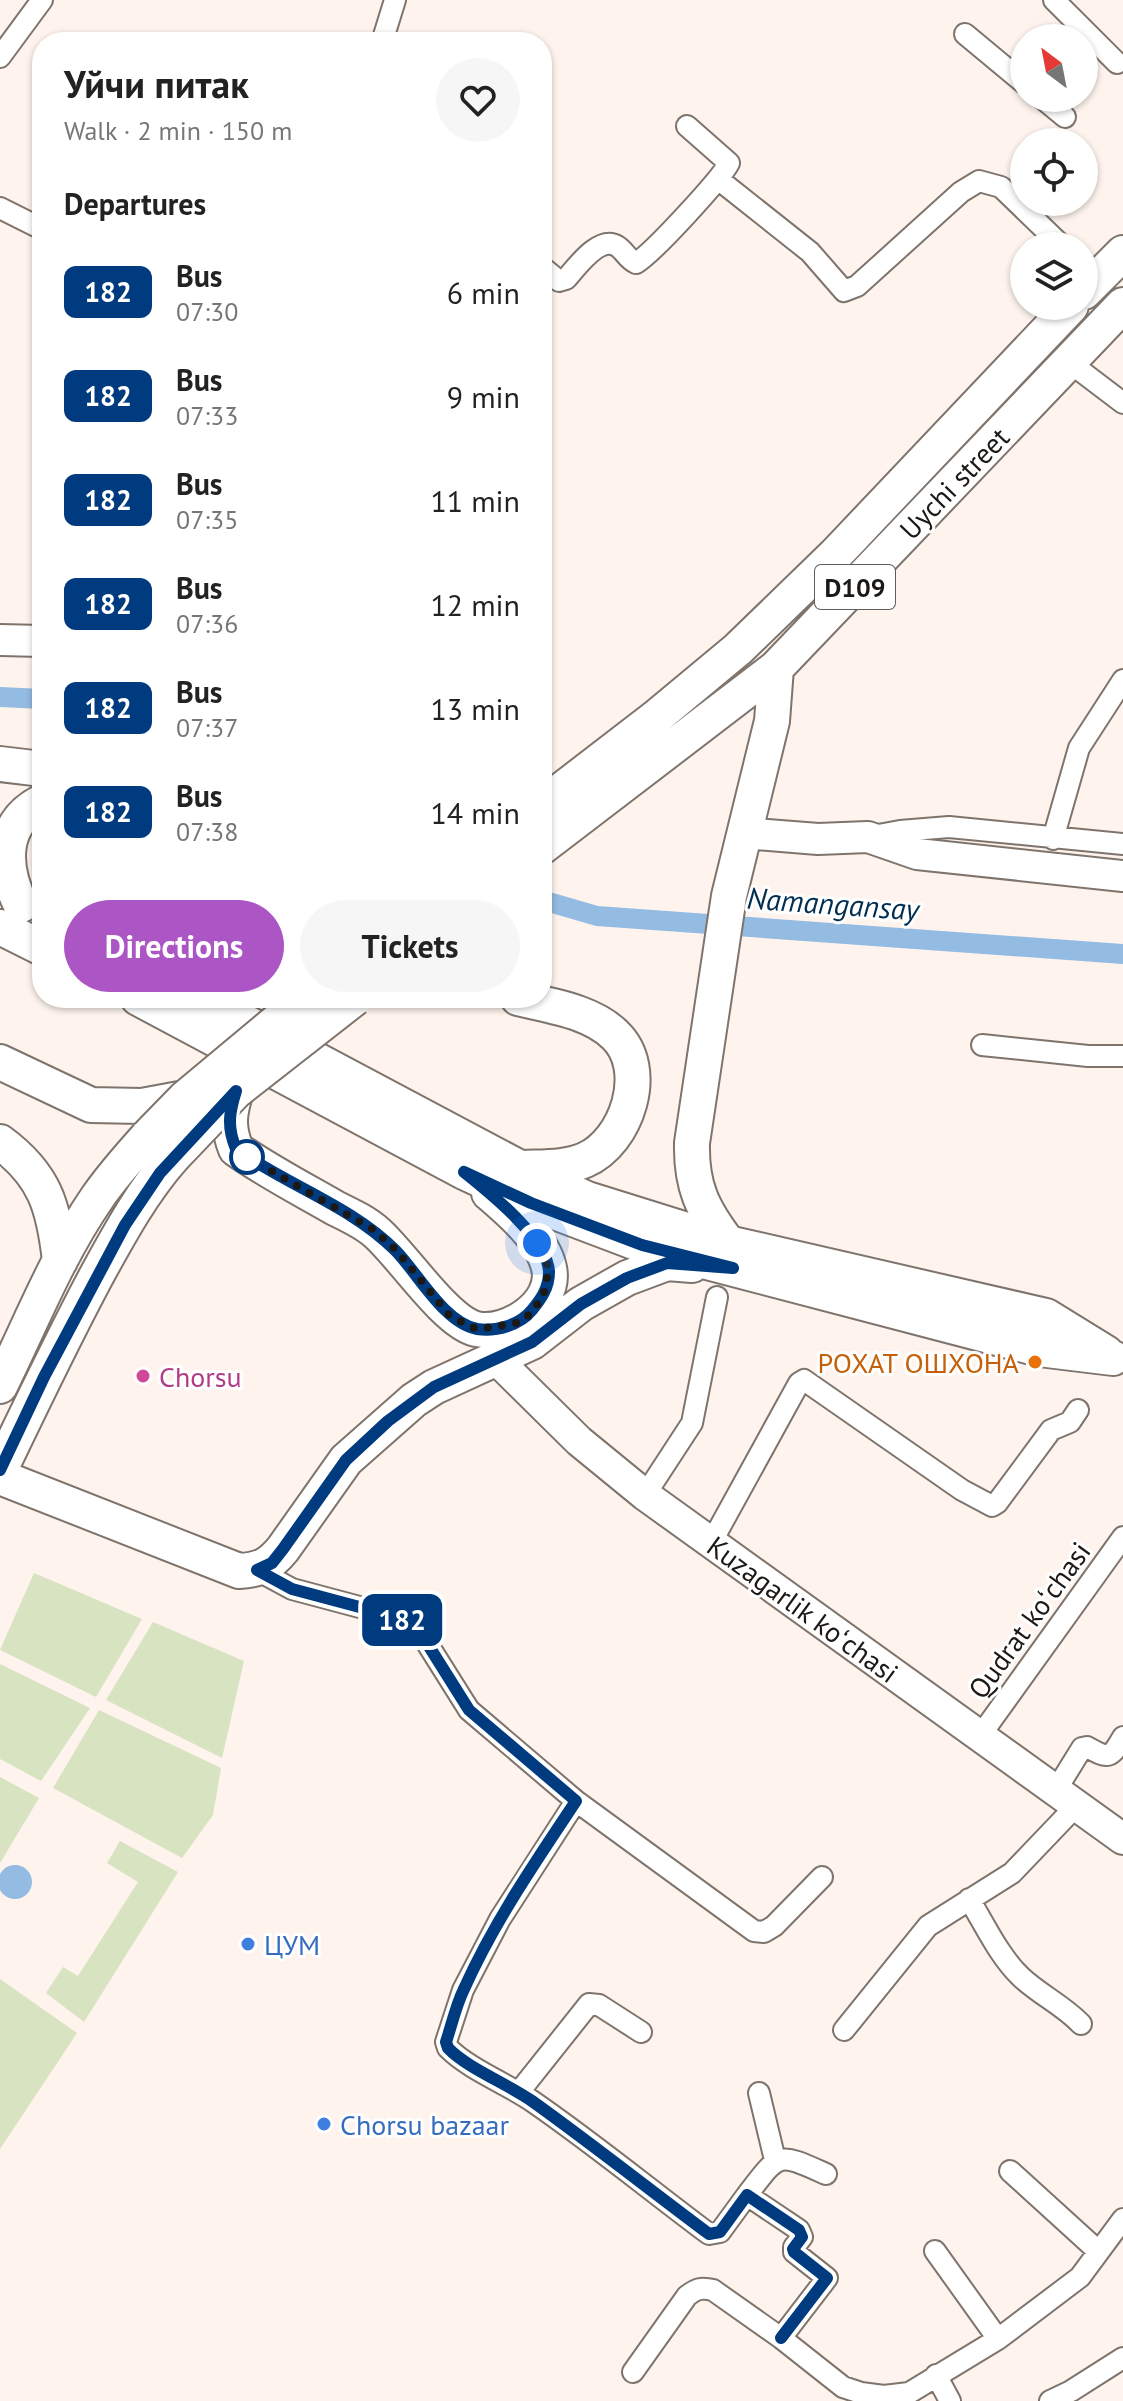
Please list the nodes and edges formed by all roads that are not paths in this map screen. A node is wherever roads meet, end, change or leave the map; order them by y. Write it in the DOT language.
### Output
graph roads {
  1 [pos="42,0"];
  2 [pos="395,0"];
  3 [pos="1054,0"];
  4 [pos="385,32"];
  5 [pos="965,34"];
  6 [pos="0,57"];
  7 [pos="1117,63"];
  8 [pos="1010,71"];
  9 [pos="1059,112"];
  10 [pos="1065,117"];
  11 [pos="687,126"];
  12 [pos="718,179"];
  13 [pos="0,208"];
  14 [pos="32,224"];
  15 [pos="1048,232"];
  16 [pos="1123,253"];
  17 [pos="1098,275"];
  18 [pos="552,276"];
  19 [pos="1123,305"];
  20 [pos="1053,320"];
  21 [pos="1069,362"];
  22 [pos="1123,403"];
  23 [pos="0,640"];
  24 [pos="32,641"];
  25 [pos="776,668"];
  26 [pos="1123,680"];
  27 [pos="655,718"];
  28 [pos="676,744"];
  29 [pos="0,764"];
  30 [pos="32,768"];
  31 [pos="552,797"];
  32 [pos="32,809"];
  33 [pos="744,833"];
  34 [pos="868,837"];
  35 [pos="552,839"];
  36 [pos="1053,839"];
  37 [pos="1123,844"];
  38 [pos="1123,876"];
  39 [pos="16,911"];
  40 [pos="32,934"];
  41 [pos="552,1007"];
  42 [pos="157,1008"];
  43 [pos="219,1008"];
  44 [pos="292,1008"];
  45 [pos="342,1008"];
  46 [pos="982,1045"];
  47 [pos="1123,1056"];
  48 [pos="0,1062"];
  49 [pos="236,1091"];
  50 [pos="185,1098"];
  51 [pos="0,1142"];
  52 [pos="161,1147"];
  53 [pos="520,1168"];
  54 [pos="464,1172"];
  55 [pos="60,1261"];
  56 [pos="726,1269"];
  57 [pos="1118,1359"];
  58 [pos="497,1360"];
  59 [pos="0,1386"];
  60 [pos="1078,1410"];
  61 [pos="0,1470"];
  62 [pos="0,1477"];
  63 [pos="645,1495"];
  64 [pos="1123,1537"];
  65 [pos="711,1543"];
  66 [pos="257,1570"];
  67 [pos="980,1736"];
  68 [pos="1123,1737"];
  69 [pos="1067,1798"];
  70 [pos="576,1801"];
  71 [pos="1123,1839"];
  72 [pos="822,1877"];
  73 [pos="969,1899"];
  74 [pos="1081,2024"];
  75 [pos="844,2030"];
  76 [pos="641,2032"];
  77 [pos="519,2092"];
  78 [pos="759,2093"];
  79 [pos="775,2160"];
  80 [pos="1010,2171"];
  81 [pos="826,2174"];
  82 [pos="747,2195"];
  83 [pos="1123,2219"];
  84 [pos="935,2251"];
  85 [pos="1098,2251"];
  86 [pos="781,2338"];
  87 [pos="998,2339"];
  88 [pos="1123,2358"];
  89 [pos="633,2372"];
  90 [pos="936,2375"];
  91 [pos="1074,2396"];
  92 [pos="950,2401"];
  93 [pos="1050,2401"];
  1 -- 6 [label="street"];
  2 -- 4 [label="street"];
  3 -- 7 [label="street"];
  5 -- 8 [label="street"];
  9 -- 10 [label="street"];
  11 -- 12 [label="street"];
  12 -- 15 [label="street"];
  12 -- 18 [label="street"];
  13 -- 14 [label="street"];
  16 -- 17 [label="main road, Uychi street / D109"];
  19 -- 21 [label="main road, Uychi street / D109"];
  20 -- 27 [label="main road, Uychi street / D109"];
  21 -- 22 [label="street"];
  21 -- 25 [label="main road, Uychi street / D109"];
  23 -- 24 [label="street"];
  25 -- 28 [label="main road, Uychi street / D109"];
  25 -- 33 [label="main road"];
  26 -- 36 [label="street"];
  27 -- 28 [label="main road"];
  27 -- 31 [label="main road, Uychi street / D109"];
  28 -- 35 [label="main road, Uychi street / D109"];
  29 -- 30 [label="main road"];
  32 -- 39 [label="main road"];
  33 -- 34 [label="street"];
  33 -- 56 [label="main road"];
  34 -- 36 [label="street"];
  34 -- 38 [label="street"];
  36 -- 37 [label="street"];
  39 -- 40 [label="main road"];
  41 -- 53 [label="main road"];
  42 -- 54 [label="main road"];
  43 -- 53 [label="main road"];
  44 -- 50 [label="main road, bridge"];
  45 -- 49 [label="main road, bridge"];
  46 -- 47 [label="street"];
  48 -- 50 [label="main road"];
  49 -- 52 [label="main road, bridge"];
  49 -- 54 [label="main road"];
  50 -- 52 [label="main road, bridge"];
  51 -- 55 [label="main road"];
  52 -- 55 [label="main road"];
  52 -- 61 [label="main road"];
  53 -- 56 [label="main road"];
  54 -- 56 [label="main road"];
  55 -- 59 [label="main road"];
  56 -- 57 [label="main road"];
  56 -- 58 [label="main road"];
  56 -- 63 [label="street"];
  58 -- 63 [label="street, Kuzagarlik koʻchasi"];
  58 -- 66 [label="main road"];
  60 -- 65 [label="street"];
  62 -- 66 [label="main road"];
  63 -- 65 [label="street, Kuzagarlik koʻchasi"];
  64 -- 67 [label="street, Qudrat koʻchasi"];
  65 -- 67 [label="street, Kuzagarlik koʻchasi"];
  66 -- 70 [label="street"];
  67 -- 69 [label="street, Kuzagarlik koʻchasi"];
  68 -- 69 [label="street"];
  69 -- 71 [label="street, Kuzagarlik koʻchasi"];
  69 -- 73 [label="street"];
  70 -- 72 [label="street"];
  70 -- 77 [label="street"];
  73 -- 74 [label="street"];
  73 -- 75 [label="street"];
  76 -- 77 [label="street"];
  77 -- 82 [label="street"];
  78 -- 79 [label="street"];
  79 -- 81 [label="street"];
  79 -- 82 [label="street"];
  80 -- 85 [label="street"];
  82 -- 86 [label="street"];
  83 -- 85 [label="street"];
  84 -- 87 [label="street"];
  85 -- 87 [label="street"];
  86 -- 89 [label="street"];
  86 -- 90 [label="street"];
  87 -- 90 [label="street"];
  88 -- 91 [label="street"];
  90 -- 92 [label="street"];
  91 -- 93 [label="street"];
}
